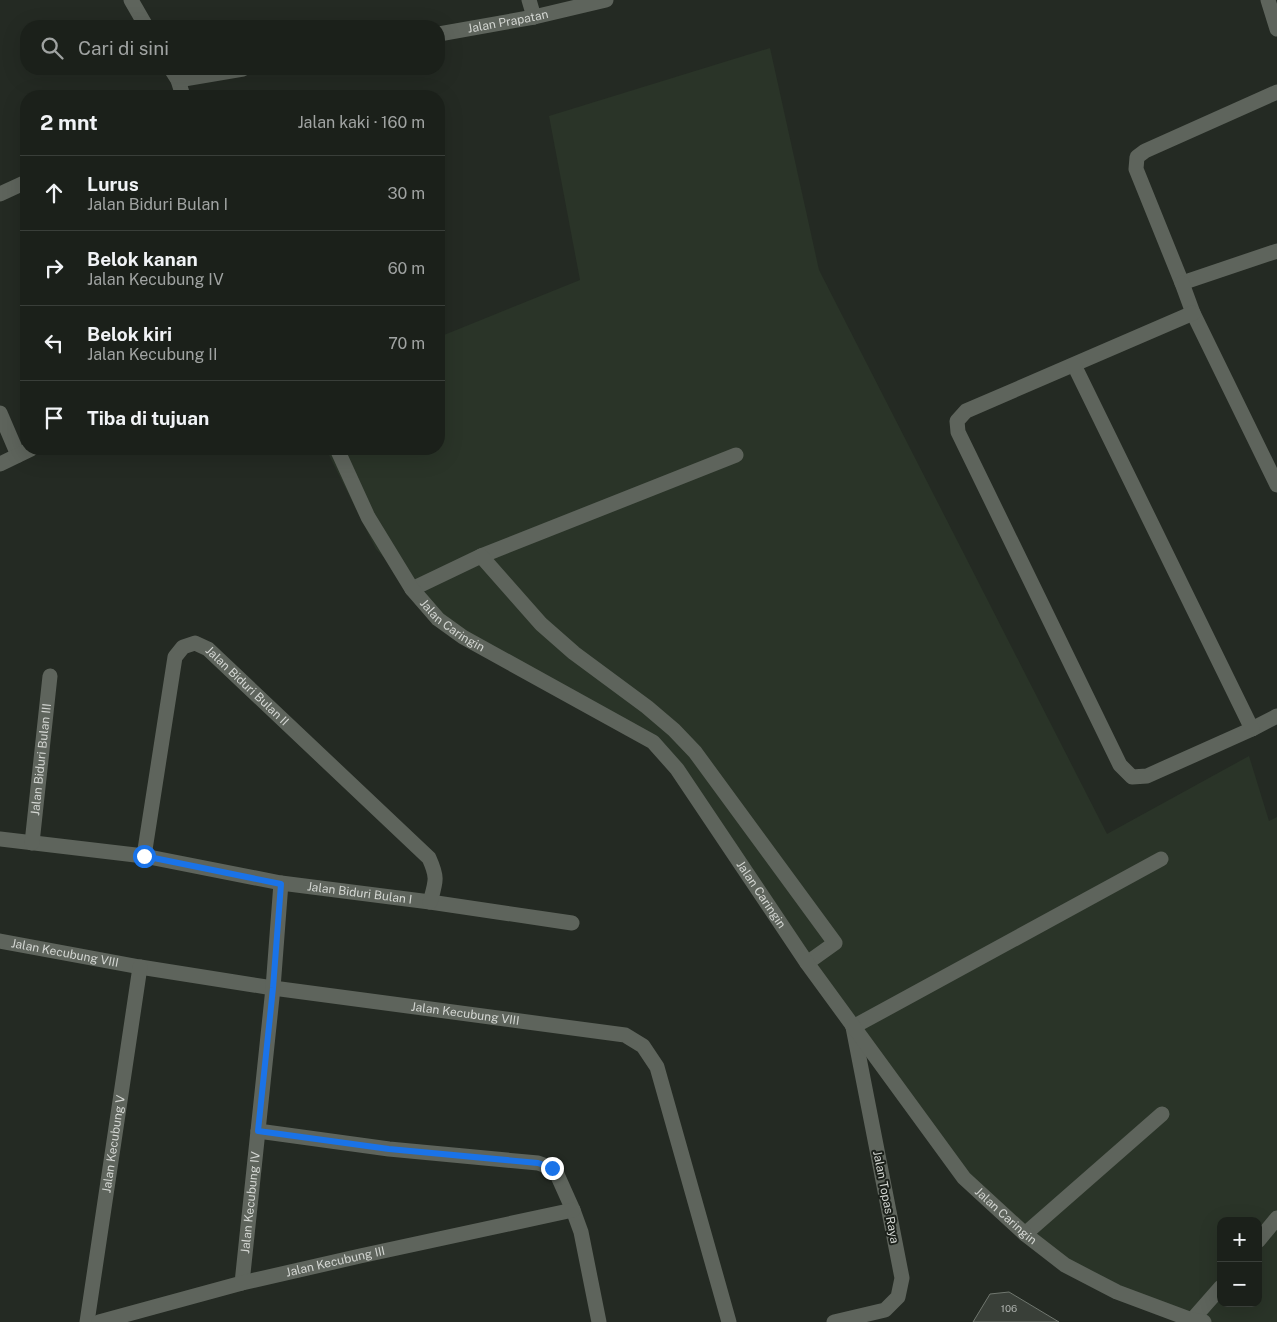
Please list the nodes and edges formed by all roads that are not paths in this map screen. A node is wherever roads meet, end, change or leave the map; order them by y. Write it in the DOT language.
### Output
graph roads {
  1 [pos="131,0"];
  2 [pos="529,0"];
  3 [pos="606,0"];
  4 [pos="1268,0"];
  5 [pos="534,17"];
  6 [pos="143,20"];
  7 [pos="1277,29"];
  8 [pos="445,33"];
  9 [pos="174,75"];
  10 [pos="181,90"];
  11 [pos="1277,92"];
  12 [pos="20,185"];
  13 [pos="0,194"];
  14 [pos="1277,251"];
  15 [pos="1182,283"];
  16 [pos="1193,313"];
  17 [pos="1074,365"];
  18 [pos="0,413"];
  19 [pos="20,444"];
  20 [pos="20,454"];
  21 [pos="340,455"];
  22 [pos="736,455"];
  23 [pos="0,464"];
  24 [pos="1277,485"];
  25 [pos="481,556"];
  26 [pos="412,589"];
  27 [pos="50,676"];
  28 [pos="1277,716"];
  29 [pos="1252,729"];
  30 [pos="0,840"];
  31 [pos="32,843"];
  32 [pos="144,856"];
  33 [pos="1161,860"];
  34 [pos="281,884"];
  35 [pos="430,902"];
  36 [pos="572,924"];
  37 [pos="0,941"];
  38 [pos="807,964"];
  39 [pos="140,967"];
  40 [pos="273,988"];
  41 [pos="853,1027"];
  42 [pos="1162,1114"];
  43 [pos="258,1131"];
  44 [pos="573,1210"];
  45 [pos="1277,1218"];
  46 [pos="1025,1234"];
  47 [pos="1262,1236"];
  48 [pos="242,1283"];
  49 [pos="1217,1293"];
  50 [pos="1198,1321"];
  51 [pos="87,1322"];
  52 [pos="99,1322"];
  53 [pos="599,1322"];
  54 [pos="729,1322"];
  55 [pos="834,1322"];
  1 -- 6 [label="street"];
  2 -- 5 [label="street"];
  3 -- 5 [label="street, Jalan Prapatan"];
  4 -- 7 [label="street"];
  5 -- 8 [label="street, Jalan Prapatan"];
  9 -- 10 [label="street"];
  11 -- 15 [label="street"];
  12 -- 13 [label="street"];
  14 -- 15 [label="street"];
  15 -- 16 [label="street"];
  16 -- 17 [label="street"];
  16 -- 24 [label="street"];
  17 -- 29 [label="street"];
  17 -- 29 [label="street"];
  18 -- 19 [label="street"];
  20 -- 23 [label="street"];
  21 -- 26 [label="street, Jalan Caringin"];
  22 -- 25 [label="street"];
  25 -- 26 [label="street"];
  25 -- 38 [label="street"];
  26 -- 38 [label="street, Jalan Caringin"];
  27 -- 31 [label="street, Jalan Biduri Bulan III"];
  28 -- 29 [label="street"];
  30 -- 31 [label="street, Jalan Biduri Bulan I"];
  31 -- 32 [label="street, Jalan Biduri Bulan I"];
  32 -- 34 [label="street, Jalan Biduri Bulan I"];
  32 -- 35 [label="street, Jalan Biduri Bulan II"];
  33 -- 41 [label="street"];
  34 -- 35 [label="street, Jalan Biduri Bulan I"];
  34 -- 40 [label="street, Jalan Kecubung IV"];
  35 -- 36 [label="street, Jalan Biduri Bulan I"];
  37 -- 39 [label="street, Jalan Kecubung VIII"];
  38 -- 41 [label="street, Jalan Caringin"];
  39 -- 40 [label="street, Jalan Kecubung VIII"];
  39 -- 51 [label="street, Jalan Kecubung V"];
  40 -- 43 [label="street, Jalan Kecubung IV"];
  40 -- 54 [label="street, Jalan Kecubung VIII"];
  41 -- 46 [label="street, Jalan Caringin"];
  41 -- 55 [label="street, Jalan Topas Raya"];
  42 -- 46 [label="street"];
  43 -- 44 [label="street"];
  43 -- 48 [label="street, Jalan Kecubung IV"];
  44 -- 48 [label="street, Jalan Kecubung III"];
  44 -- 53 [label="street"];
  45 -- 47 [label="street"];
  46 -- 50 [label="street, Jalan Caringin"];
  48 -- 52 [label="street, Jalan Kecubung III"];
  49 -- 50 [label="street"];
}
